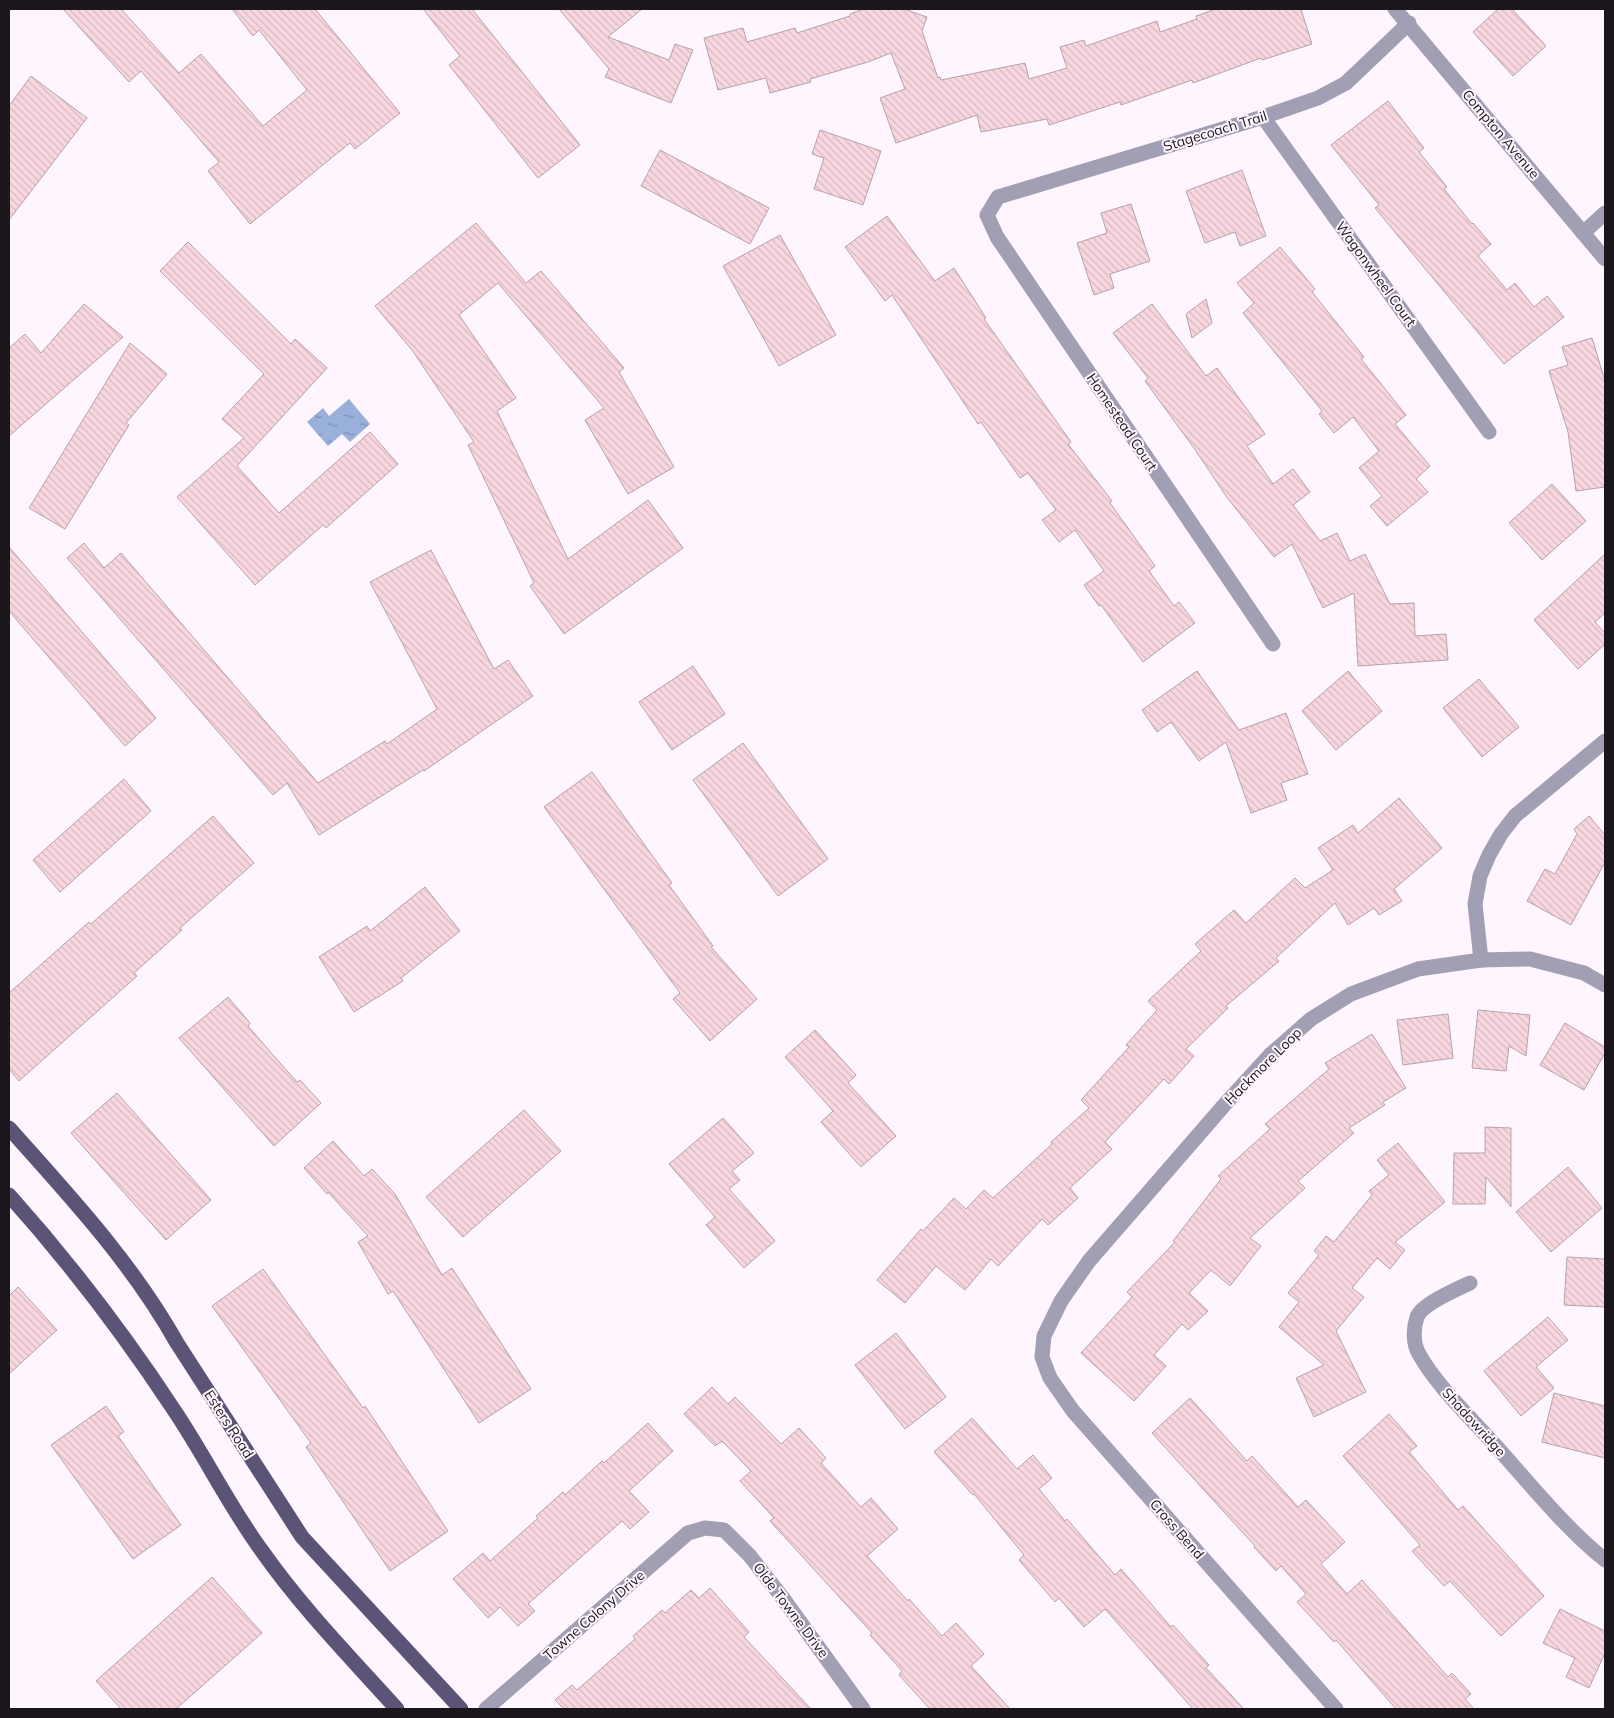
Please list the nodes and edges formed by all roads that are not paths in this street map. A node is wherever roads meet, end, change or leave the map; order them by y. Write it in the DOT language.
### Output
graph roads {
  1 [pos="1395,9"];
  2 [pos="1409,23"];
  3 [pos="1263,117"];
  4 [pos="998,197"];
  5 [pos="1605,213"];
  6 [pos="1583,233"];
  7 [pos="1605,259"];
  8 [pos="1489,432"];
  9 [pos="1273,644"];
  10 [pos="1605,741"];
  11 [pos="1480,960"];
  12 [pos="1605,986"];
  13 [pos="9,1128"];
  14 [pos="9,1195"];
  15 [pos="1470,1283"];
  16 [pos="1044,1336"];
  17 [pos="705,1528"];
  18 [pos="1605,1560"];
  19 [pos="397,1709"];
  20 [pos="461,1709"];
  21 [pos="486,1709"];
  22 [pos="864,1709"];
  23 [pos="1336,1709"];
  1 -- 2 [label="street, Compton Avenue"];
  2 -- 3 [label="street, Stagecoach Trail"];
  2 -- 6 [label="street, Compton Avenue"];
  3 -- 4 [label="street, Stagecoach Trail"];
  3 -- 8 [label="street, Wagonwheel Court"];
  4 -- 9 [label="street, Homestead Court"];
  5 -- 6 [label="street"];
  6 -- 7 [label="street, Compton Avenue"];
  10 -- 11 [label="street"];
  11 -- 12 [label="street, Hackmore Loop"];
  11 -- 16 [label="street, Hackmore Loop"];
  13 -- 20 [label="main road, Esters Road"];
  14 -- 19 [label="main road"];
  15 -- 18 [label="street, Shadowridge"];
  16 -- 23 [label="street, Cross Bend"];
  17 -- 21 [label="street, Towne Colony Drive"];
  17 -- 22 [label="street, Olde Towne Drive"];
}
